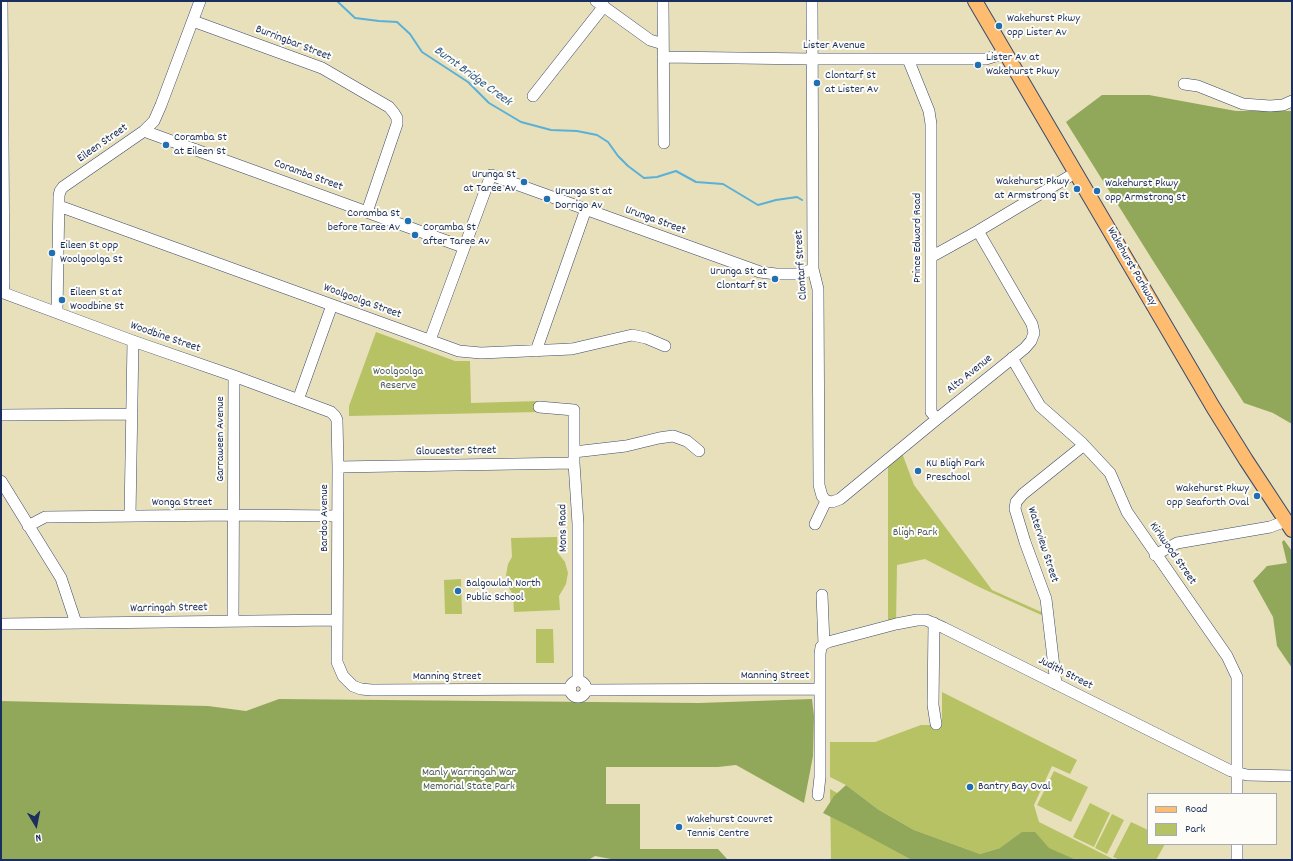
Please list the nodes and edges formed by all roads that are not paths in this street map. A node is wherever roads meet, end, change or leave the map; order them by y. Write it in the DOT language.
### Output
graph roads {
  1 [pos="2,1"];
  2 [pos="200,1"];
  3 [pos="663,1"];
  4 [pos="812,1"];
  5 [pos="975,1"];
  6 [pos="600,4"];
  7 [pos="193,21"];
  8 [pos="663,44"];
  9 [pos="1005,53"];
  10 [pos="663,57"];
  11 [pos="812,59"];
  12 [pos="908,59"];
  13 [pos="1184,84"];
  14 [pos="532,96"];
  15 [pos="1292,101"];
  16 [pos="144,131"];
  17 [pos="664,143"];
  18 [pos="1075,173"];
  19 [pos="59,206"];
  20 [pos="586,210"];
  21 [pos="367,212"];
  22 [pos="978,231"];
  23 [pos="463,247"];
  24 [pos="931,257"];
  25 [pos="813,269"];
  26 [pos="2,293"];
  27 [pos="332,304"];
  28 [pos="57,312"];
  29 [pos="430,340"];
  30 [pos="133,341"];
  31 [pos="665,346"];
  32 [pos="536,351"];
  33 [pos="1012,358"];
  34 [pos="234,376"];
  35 [pos="298,400"];
  36 [pos="539,407"];
  37 [pos="132,414"];
  38 [pos="1,415"];
  39 [pos="937,419"];
  40 [pos="1084,445"];
  41 [pos="699,451"];
  42 [pos="574,457"];
  43 [pos="338,468"];
  44 [pos="1,481"];
  45 [pos="826,501"];
  46 [pos="234,515"];
  47 [pos="130,516"];
  48 [pos="337,516"];
  49 [pos="815,524"];
  50 [pos="28,526"];
  51 [pos="1289,526"];
  52 [pos="1155,555"];
  53 [pos="822,595"];
  54 [pos="337,620"];
  55 [pos="233,621"];
  56 [pos="76,623"];
  57 [pos="934,623"];
  58 [pos="1,624"];
  59 [pos="824,644"];
  60 [pos="337,662"];
  61 [pos="578,681"];
  62 [pos="1056,684"];
  63 [pos="571,689"];
  64 [pos="586,690"];
  65 [pos="820,690"];
  66 [pos="936,724"];
  67 [pos="1238,774"];
  68 [pos="1292,776"];
  69 [pos="1237,793"];
  70 [pos="818,795"];
  71 [pos="1237,845"];
  72 [pos="1237,860"];
  1 -- 26 [label="street"];
  2 -- 7 [label="street, Eileen Street"];
  3 -- 8 [label="street"];
  4 -- 11 [label="street, Clontarf Street"];
  5 -- 9 [label="main road, Wakehurst Parkway"];
  6 -- 8 [label="street"];
  6 -- 14 [label="street"];
  7 -- 16 [label="street, Eileen Street"];
  7 -- 21 [label="street, Burringbar Street"];
  8 -- 10 [label="street"];
  9 -- 12 [label="street, Lister Avenue"];
  9 -- 18 [label="main road, Wakehurst Parkway"];
  10 -- 11 [label="street, Lister Avenue"];
  10 -- 17 [label="street"];
  11 -- 12 [label="street, Lister Avenue"];
  11 -- 25 [label="street, Clontarf Street"];
  12 -- 24 [label="street, Prince Edward Road"];
  13 -- 15 [label="street"];
  16 -- 19 [label="street, Eileen Street"];
  16 -- 21 [label="street, Coramba Street"];
  18 -- 22 [label="street"];
  18 -- 51 [label="main road, Wakehurst Parkway"];
  19 -- 27 [label="street, Woolgoolga Street"];
  19 -- 28 [label="street, Eileen Street"];
  20 -- 23 [label="street, Urunga Street"];
  20 -- 25 [label="street, Urunga Street"];
  20 -- 32 [label="street"];
  21 -- 23 [label="street, Coramba Street"];
  22 -- 24 [label="street"];
  22 -- 33 [label="street, Alto Avenue"];
  23 -- 29 [label="street"];
  24 -- 39 [label="street, Prince Edward Road"];
  25 -- 45 [label="street, Clontarf Street"];
  26 -- 28 [label="street, Woodbine Street"];
  27 -- 29 [label="street, Woolgoolga Street"];
  27 -- 35 [label="street"];
  28 -- 30 [label="street, Woodbine Street"];
  29 -- 32 [label="street, Woolgoolga Street"];
  30 -- 34 [label="street, Woodbine Street"];
  30 -- 37 [label="street"];
  31 -- 32 [label="street, Woolgoolga Street"];
  33 -- 39 [label="street, Alto Avenue"];
  33 -- 40 [label="street, Kirkwood Street"];
  34 -- 35 [label="street, Woodbine Street"];
  34 -- 46 [label="street, Garraween Avenue"];
  35 -- 43 [label="street, Bardoo Avenue"];
  36 -- 42 [label="street, Mons Road"];
  37 -- 38 [label="street"];
  37 -- 47 [label="street"];
  39 -- 45 [label="street, Alto Avenue"];
  40 -- 52 [label="street, Kirkwood Street"];
  40 -- 62 [label="street, Waterview Street"];
  41 -- 42 [label="street, Gloucester Street"];
  42 -- 43 [label="street, Gloucester Street"];
  42 -- 61 [label="street, Mons Road"];
  43 -- 48 [label="street, Bardoo Avenue"];
  44 -- 50 [label="street"];
  45 -- 49 [label="street"];
  46 -- 47 [label="street, Wonga Street"];
  46 -- 48 [label="street, Wonga Street"];
  46 -- 55 [label="street, Garraween Avenue"];
  47 -- 50 [label="street, Wonga Street"];
  48 -- 54 [label="street, Bardoo Avenue"];
  50 -- 56 [label="street"];
  51 -- 52 [label="street"];
  52 -- 67 [label="street, Kirkwood Street"];
  53 -- 59 [label="street"];
  54 -- 55 [label="street, Warringah Street"];
  54 -- 60 [label="street, Bardoo Avenue"];
  55 -- 56 [label="street, Warringah Street"];
  56 -- 58 [label="street, Warringah Street"];
  57 -- 59 [label="street, Judith Street"];
  57 -- 62 [label="street, Judith Street"];
  57 -- 66 [label="street"];
  59 -- 65 [label="street"];
  60 -- 63 [label="street, Manning Street"];
  61 -- 63 [label="street"];
  61 -- 64 [label="street"];
  62 -- 67 [label="street, Judith Street"];
  63 -- 64 [label="street"];
  64 -- 65 [label="street, Manning Street"];
  65 -- 70 [label="street"];
  67 -- 68 [label="street, Judith Street"];
  67 -- 69 [label="street, Kirkwood Street"];
  71 -- 72 [label="street"];
}
